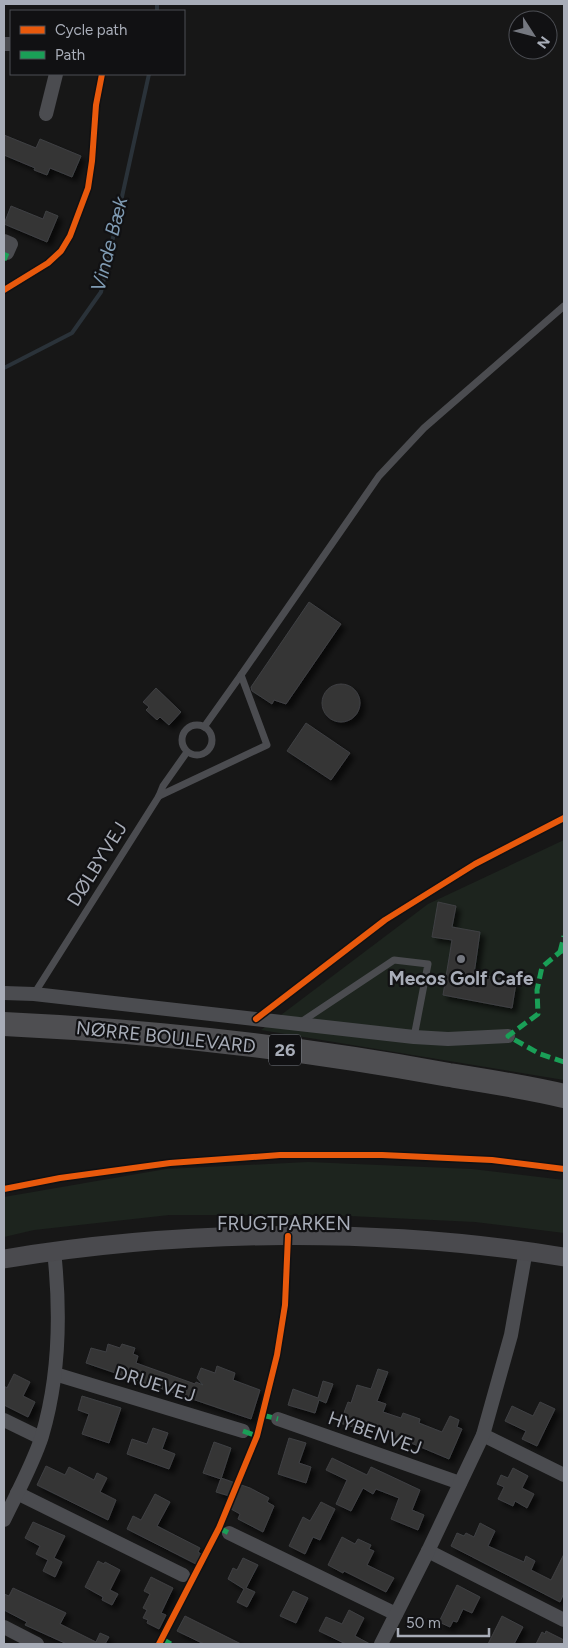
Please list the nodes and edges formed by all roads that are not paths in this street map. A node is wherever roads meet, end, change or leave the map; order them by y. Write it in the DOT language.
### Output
graph roads {
  1 [pos="56,75"];
  2 [pos="46,114"];
  3 [pos="564,306"];
  4 [pos="241,675"];
  5 [pos="204,727"];
  6 [pos="187,752"];
  7 [pos="159,796"];
  8 [pos="4,993"];
  9 [pos="34,994"];
  10 [pos="4,1024"];
  11 [pos="299,1024"];
  12 [pos="508,1036"];
  13 [pos="414,1037"];
  14 [pos="564,1096"];
  15 [pos="526,1250"];
  16 [pos="54,1251"];
  17 [pos="564,1257"];
  18 [pos="4,1259"];
  19 [pos="56,1374"];
  20 [pos="278,1419"];
  21 [pos="4,1420"];
  22 [pos="243,1431"];
  23 [pos="483,1435"];
  24 [pos="41,1438"];
  25 [pos="564,1475"];
  26 [pos="460,1483"];
  27 [pos="17,1493"];
  28 [pos="4,1520"];
  29 [pos="228,1533"];
  30 [pos="428,1551"];
  31 [pos="183,1575"];
  32 [pos="396,1614"];
  33 [pos="564,1620"];
  34 [pos="4,1627"];
  35 [pos="29,1642"];
  36 [pos="381,1644"];
  1 -- 2 [label="street"];
  3 -- 4 [label="lane"];
  4 -- 5 [label="lane"];
  4 -- 7 [label="lane"];
  5 -- 6 [label="lane"];
  5 -- 6 [label="lane"];
  6 -- 7 [label="lane, DØLBYVEJ"];
  7 -- 9 [label="lane, DØLBYVEJ"];
  8 -- 9 [label="street"];
  9 -- 11 [label="street"];
  10 -- 14 [label="highway, NØRRE BOULEVARD / 26"];
  11 -- 13 [label="street"];
  11 -- 13 [label="lane"];
  12 -- 13 [label="street"];
  15 -- 16 [label="street, FRUGTPARKEN"];
  15 -- 17 [label="street, FRUGTPARKEN"];
  15 -- 23 [label="street"];
  16 -- 18 [label="street, FRUGTPARKEN"];
  16 -- 19 [label="street"];
  19 -- 22 [label="street, DRUEVEJ"];
  19 -- 24 [label="street"];
  20 -- 26 [label="street, HYBENVEJ"];
  21 -- 24 [label="street"];
  23 -- 25 [label="street"];
  23 -- 26 [label="street"];
  24 -- 27 [label="street"];
  26 -- 30 [label="street"];
  27 -- 28 [label="street"];
  27 -- 31 [label="street"];
  29 -- 32 [label="street"];
  30 -- 32 [label="street"];
  30 -- 33 [label="street"];
  32 -- 36 [label="street"];
  34 -- 35 [label="street"];
}
